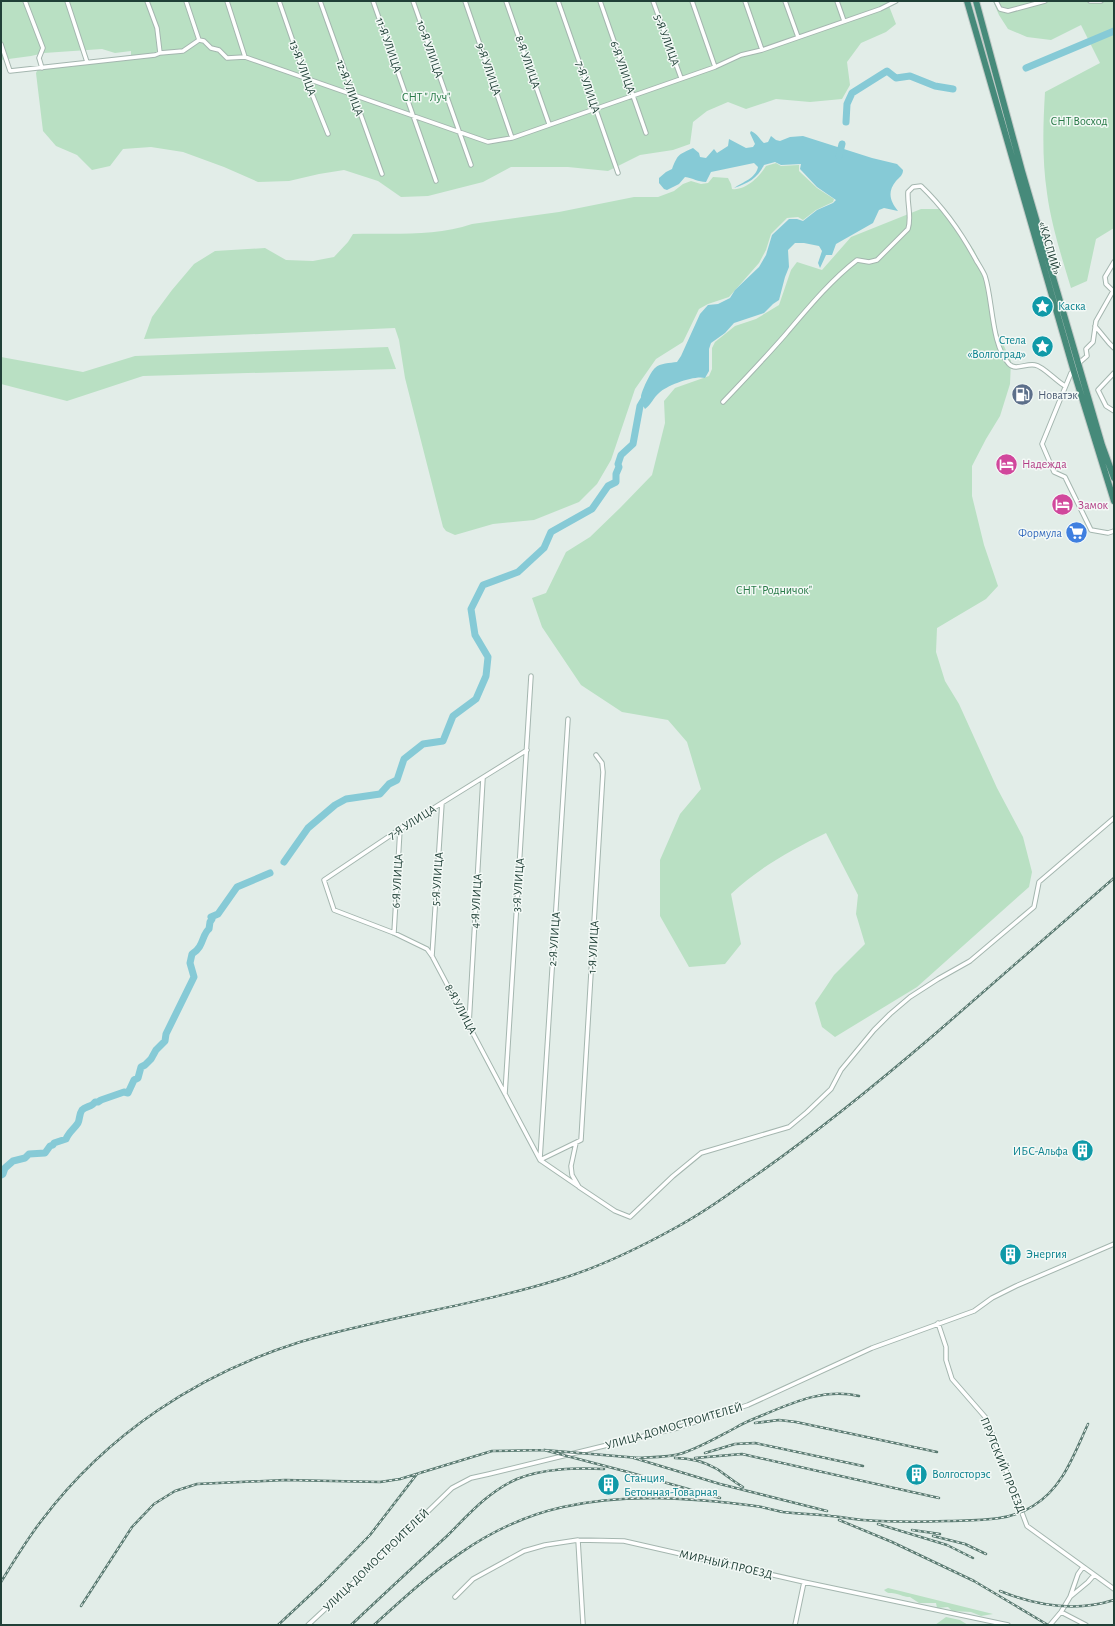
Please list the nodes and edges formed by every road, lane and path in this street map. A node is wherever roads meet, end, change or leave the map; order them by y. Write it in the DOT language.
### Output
graph roads {
  1 [pos="25,1"];
  2 [pos="67,1"];
  3 [pos="147,1"];
  4 [pos="186,1"];
  5 [pos="227,1"];
  6 [pos="279,1"];
  7 [pos="320,1"];
  8 [pos="373,1"];
  9 [pos="413,1"];
  10 [pos="465,1"];
  11 [pos="506,1"];
  12 [pos="558,1"];
  13 [pos="600,1"];
  14 [pos="653,1"];
  15 [pos="692,1"];
  16 [pos="745,1"];
  17 [pos="785,1"];
  18 [pos="837,1"];
  19 [pos="896,1"];
  20 [pos="967,1"];
  21 [pos="976,1"];
  22 [pos="996,1"];
  23 [pos="1026,1"];
  24 [pos="1045,1"];
  25 [pos="1090,1"];
  26 [pos="1101,1"];
  27 [pos="885,3"];
  28 [pos="1027,6"];
  29 [pos="844,21"];
  30 [pos="798,37"];
  31 [pos="199,40"];
  32 [pos="1,44"];
  33 [pos="762,50"];
  34 [pos="160,53"];
  35 [pos="245,57"];
  36 [pos="87,62"];
  37 [pos="715,67"];
  38 [pos="42,68"];
  39 [pos="681,78"];
  40 [pos="306,79"];
  41 [pos="352,94"];
  42 [pos="633,96"];
  43 [pos="596,108"];
  44 [pos="412,115"];
  45 [pos="549,124"];
  46 [pos="459,133"];
  47 [pos="646,133"];
  48 [pos="328,134"];
  49 [pos="512,138"];
  50 [pos="471,165"];
  51 [pos="618,173"];
  52 [pos="382,174"];
  53 [pos="436,181"];
  54 [pos="1114,262"];
  55 [pos="1114,291"];
  56 [pos="1095,325"];
  57 [pos="1114,348"];
  58 [pos="1079,362"];
  59 [pos="1072,370"];
  60 [pos="1114,373"];
  61 [pos="1065,386"];
  62 [pos="724,402"];
  63 [pos="1114,411"];
  64 [pos="1114,478"];
  65 [pos="1114,501"];
  66 [pos="1114,532"];
  67 [pos="531,676"];
  68 [pos="568,719"];
  69 [pos="527,750"];
  70 [pos="596,755"];
  71 [pos="483,778"];
  72 [pos="442,803"];
  73 [pos="1114,818"];
  74 [pos="400,829"];
  75 [pos="334,910"];
  76 [pos="394,933"];
  77 [pos="432,956"];
  78 [pos="469,1024"];
  79 [pos="505,1094"];
  80 [pos="576,1143"];
  81 [pos="540,1160"];
  82 [pos="579,1187"];
  83 [pos="1114,1244"];
  84 [pos="938,1323"];
  85 [pos="578,1540"];
  86 [pos="1083,1567"];
  87 [pos="1094,1575"];
  88 [pos="804,1582"];
  89 [pos="1114,1589"];
  90 [pos="455,1597"];
  91 [pos="1070,1597"];
  92 [pos="1061,1612"];
  93 [pos="584,1624"];
  94 [pos="308,1625"];
  95 [pos="795,1625"];
  96 [pos="1008,1625"];
  97 [pos="1050,1625"];
  98 [pos="1086,1625"];
  1 -- 38 [label="street"];
  2 -- 36 [label="street"];
  3 -- 34 [label="street"];
  4 -- 31 [label="street"];
  5 -- 35 [label="street"];
  6 -- 40 [label="street, 13-Я УЛИЦА"];
  7 -- 41 [label="street, 12-Я УЛИЦА"];
  8 -- 44 [label="street, 11-Я УЛИЦА"];
  9 -- 46 [label="street, 10-Я УЛИЦА"];
  10 -- 49 [label="street, 9-Я УЛИЦА"];
  11 -- 45 [label="street, 8-Я УЛИЦА"];
  12 -- 43 [label="street, 7-Я УЛИЦА"];
  13 -- 42 [label="street, 6-Я УЛИЦА"];
  14 -- 39 [label="street, 5-Я УЛИЦА"];
  15 -- 37 [label="street"];
  16 -- 33 [label="street"];
  17 -- 30 [label="street"];
  18 -- 29 [label="street"];
  19 -- 27 [label="street"];
  20 -- 59 [label="highway, «КАСПИЙ»"];
  21 -- 58 [label="highway, «КАСПИЙ»"];
  22 -- 28 [label="street"];
  23 -- 28 [label="street"];
  24 -- 28 [label="street"];
  25 -- 26 [label="street"];
  27 -- 29 [label="street"];
  29 -- 30 [label="street"];
  30 -- 33 [label="street"];
  31 -- 34 [label="street"];
  31 -- 35 [label="street"];
  32 -- 38 [label="street"];
  33 -- 37 [label="street"];
  34 -- 36 [label="street"];
  35 -- 40 [label="street"];
  36 -- 38 [label="street"];
  37 -- 39 [label="street"];
  39 -- 42 [label="street"];
  40 -- 41 [label="street"];
  40 -- 48 [label="street, 13-Я УЛИЦА"];
  41 -- 44 [label="street"];
  41 -- 52 [label="street, 12-Я УЛИЦА"];
  42 -- 43 [label="street"];
  42 -- 47 [label="street, 6-Я УЛИЦА"];
  43 -- 45 [label="street"];
  43 -- 51 [label="street, 7-Я УЛИЦА"];
  44 -- 46 [label="street"];
  44 -- 53 [label="street, 11-Я УЛИЦА"];
  45 -- 49 [label="street"];
  46 -- 49 [label="street"];
  46 -- 50 [label="street, 10-Я УЛИЦА"];
  54 -- 55 [label="street"];
  55 -- 56 [label="street"];
  56 -- 57 [label="street"];
  56 -- 58 [label="street"];
  58 -- 64 [label="highway, «КАСПИЙ»"];
  59 -- 61 [label="street"];
  59 -- 65 [label="highway, «КАСПИЙ»"];
  60 -- 63 [label="street"];
  61 -- 62 [label="street"];
  61 -- 66 [label="street"];
  67 -- 69 [label="street, 3-Я УЛИЦА"];
  68 -- 81 [label="street, 2-Я УЛИЦА"];
  69 -- 71 [label="street, 7-Я УЛИЦА"];
  69 -- 79 [label="street, 3-Я УЛИЦА"];
  70 -- 80 [label="street, 1-Я УЛИЦА"];
  71 -- 72 [label="street, 7-Я УЛИЦА"];
  71 -- 78 [label="street, 4-Я УЛИЦА"];
  72 -- 74 [label="street, 7-Я УЛИЦА"];
  72 -- 77 [label="street, 5-Я УЛИЦА"];
  73 -- 82 [label="street"];
  74 -- 75 [label="street, 7-Я УЛИЦА"];
  74 -- 76 [label="street, 6-Я УЛИЦА"];
  75 -- 76 [label="street, 8-Я УЛИЦА"];
  76 -- 77 [label="street, 8-Я УЛИЦА"];
  77 -- 78 [label="street, 8-Я УЛИЦА"];
  78 -- 79 [label="street, 8-Я УЛИЦА"];
  79 -- 81 [label="street, 8-Я УЛИЦА"];
  80 -- 81 [label="street"];
  80 -- 82 [label="street"];
  81 -- 82 [label="street"];
  83 -- 84 [label="street, УЛИЦА ДОМОСТРОИТЕЛЕЙ"];
  84 -- 86 [label="street, ПРУТСКИЙ ПРОЕЗД"];
  84 -- 94 [label="street, УЛИЦА ДОМОСТРОИТЕЛЕЙ"];
  85 -- 88 [label="street, МИРНЫЙ ПРОЕЗД"];
  85 -- 90 [label="street, МИРНЫЙ ПРОЕЗД"];
  85 -- 93 [label="street"];
  86 -- 87 [label="street, ПРУТСКИЙ ПРОЕЗД"];
  86 -- 91 [label="street"];
  87 -- 89 [label="street, ПРУТСКИЙ ПРОЕЗД"];
  87 -- 91 [label="street"];
  88 -- 95 [label="street"];
  88 -- 96 [label="street, МИРНЫЙ ПРОЕЗД"];
  91 -- 92 [label="street"];
  92 -- 97 [label="street"];
  92 -- 98 [label="street"];
}
